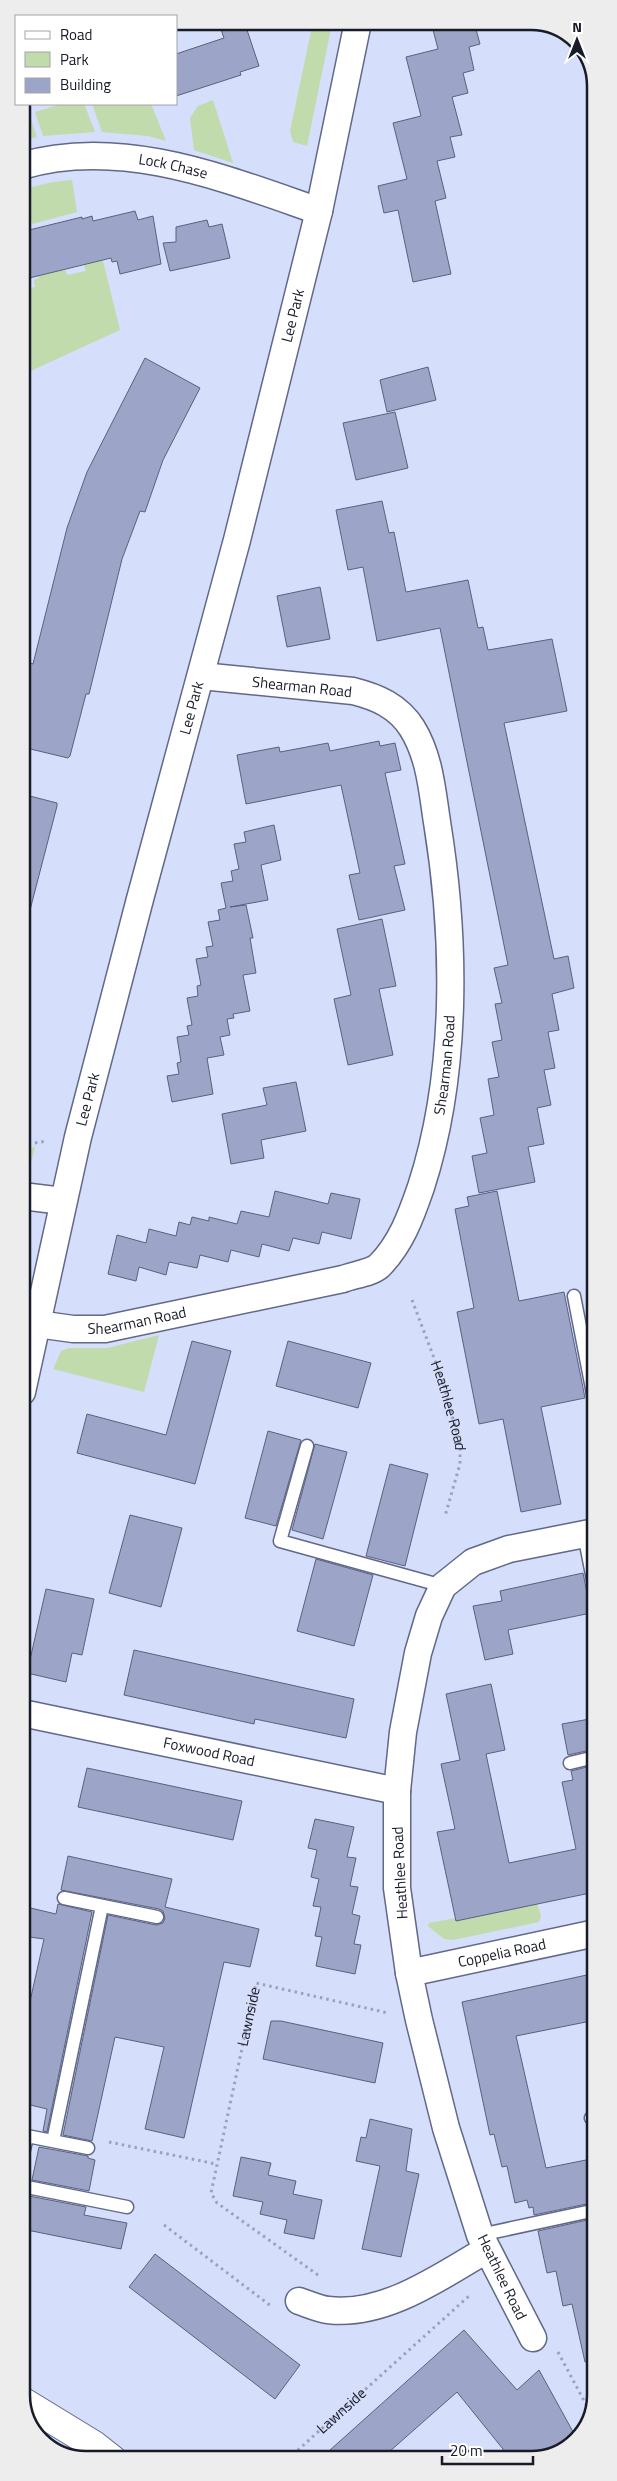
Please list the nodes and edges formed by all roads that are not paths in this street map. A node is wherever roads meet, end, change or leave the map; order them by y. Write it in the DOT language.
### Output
graph roads {
  1 [pos="356,30"];
  2 [pos="30,165"];
  3 [pos="319,212"];
  4 [pos="201,676"];
  5 [pos="30,1197"];
  6 [pos="64,1202"];
  7 [pos="574,1296"];
  8 [pos="37,1324"];
  9 [pos="30,1356"];
  10 [pos="587,1363"];
  11 [pos="307,1446"];
  12 [pos="587,1534"];
  13 [pos="443,1586"];
  14 [pos="30,1715"];
  15 [pos="587,1759"];
  16 [pos="570,1763"];
  17 [pos="397,1791"];
  18 [pos="64,1898"];
  19 [pos="102,1906"];
  20 [pos="157,1918"];
  21 [pos="587,1935"];
  22 [pos="409,1973"];
  23 [pos="30,2137"];
  24 [pos="53,2141"];
  25 [pos="88,2148"];
  26 [pos="30,2188"];
  27 [pos="127,2207"];
  28 [pos="587,2213"];
  29 [pos="483,2242"];
  30 [pos="299,2301"];
  31 [pos="544,2342"];
  32 [pos="31,2407"];
  33 [pos="102,2451"];
  1 -- 3 [label="street, Lee Park"];
  2 -- 3 [label="street, Lock Chase"];
  3 -- 4 [label="street, Lee Park"];
  4 -- 6 [label="street, Lee Park"];
  4 -- 8 [label="street, Shearman Road"];
  5 -- 6 [label="street"];
  6 -- 8 [label="street, Lee Park"];
  7 -- 10 [label="lane"];
  8 -- 9 [label="street, Lee Park"];
  11 -- 13 [label="lane"];
  12 -- 13 [label="street, Heathlee Road"];
  13 -- 17 [label="street, Heathlee Road"];
  14 -- 17 [label="street, Foxwood Road"];
  15 -- 16 [label="lane"];
  17 -- 22 [label="street, Heathlee Road"];
  18 -- 19 [label="lane"];
  19 -- 20 [label="lane"];
  19 -- 24 [label="lane"];
  21 -- 22 [label="street, Coppelia Road"];
  22 -- 29 [label="street, Heathlee Road"];
  23 -- 24 [label="lane"];
  24 -- 25 [label="lane"];
  26 -- 27 [label="lane"];
  28 -- 29 [label="lane"];
  29 -- 30 [label="street"];
  29 -- 31 [label="street, Heathlee Road"];
  32 -- 33 [label="highway"];
}
